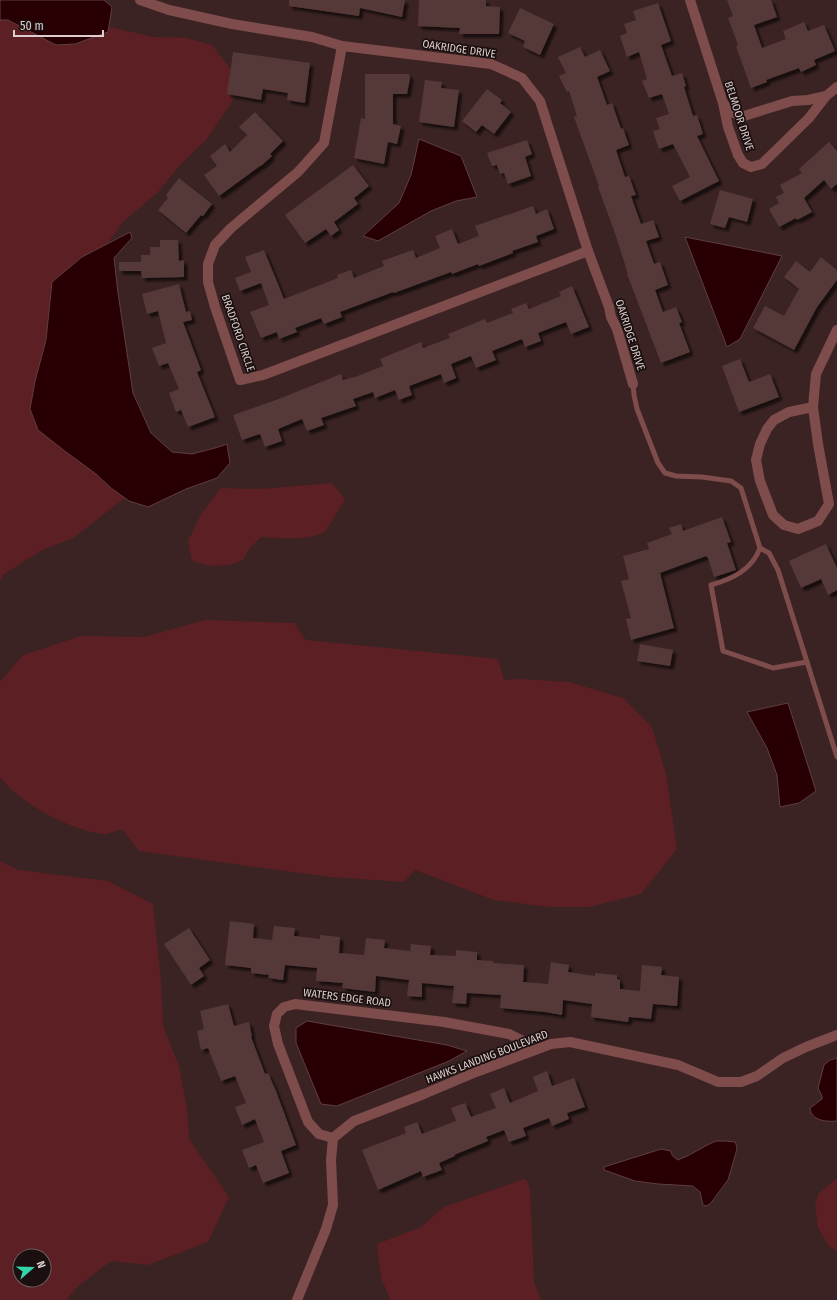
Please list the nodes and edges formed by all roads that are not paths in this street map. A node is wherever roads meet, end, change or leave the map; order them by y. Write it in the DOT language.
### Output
graph roads {
  1 [pos="140,0"];
  2 [pos="690,0"];
  3 [pos="342,46"];
  4 [pos="837,87"];
  5 [pos="826,96"];
  6 [pos="723,103"];
  7 [pos="588,251"];
  8 [pos="837,330"];
  9 [pos="633,384"];
  10 [pos="813,407"];
  11 [pos="760,548"];
  12 [pos="807,662"];
  13 [pos="837,757"];
  14 [pos="837,1035"];
  15 [pos="526,1053"];
  16 [pos="333,1138"];
  17 [pos="297,1300"];
  1 -- 3 [label="street, OAKRIDGE DRIVE"];
  2 -- 6 [label="street, BELMOOR DRIVE"];
  3 -- 7 [label="street, OAKRIDGE DRIVE"];
  3 -- 7 [label="street, BRADFORD CIRCLE"];
  4 -- 5 [label="street, BELMOOR DRIVE"];
  5 -- 6 [label="street"];
  5 -- 6 [label="street, BELMOOR DRIVE"];
  7 -- 9 [label="street, OAKRIDGE DRIVE"];
  8 -- 10 [label="street"];
  9 -- 11 [label="lane"];
  10 -- 10 [label="street"];
  11 -- 12 [label="lane"];
  11 -- 12 [label="lane"];
  12 -- 13 [label="lane"];
  14 -- 15 [label="street, HAWKS LANDING BOULEVARD"];
  15 -- 16 [label="street, HAWKS LANDING BOULEVARD"];
  15 -- 16 [label="street, WATERS EDGE ROAD"];
  16 -- 17 [label="street"];
}
